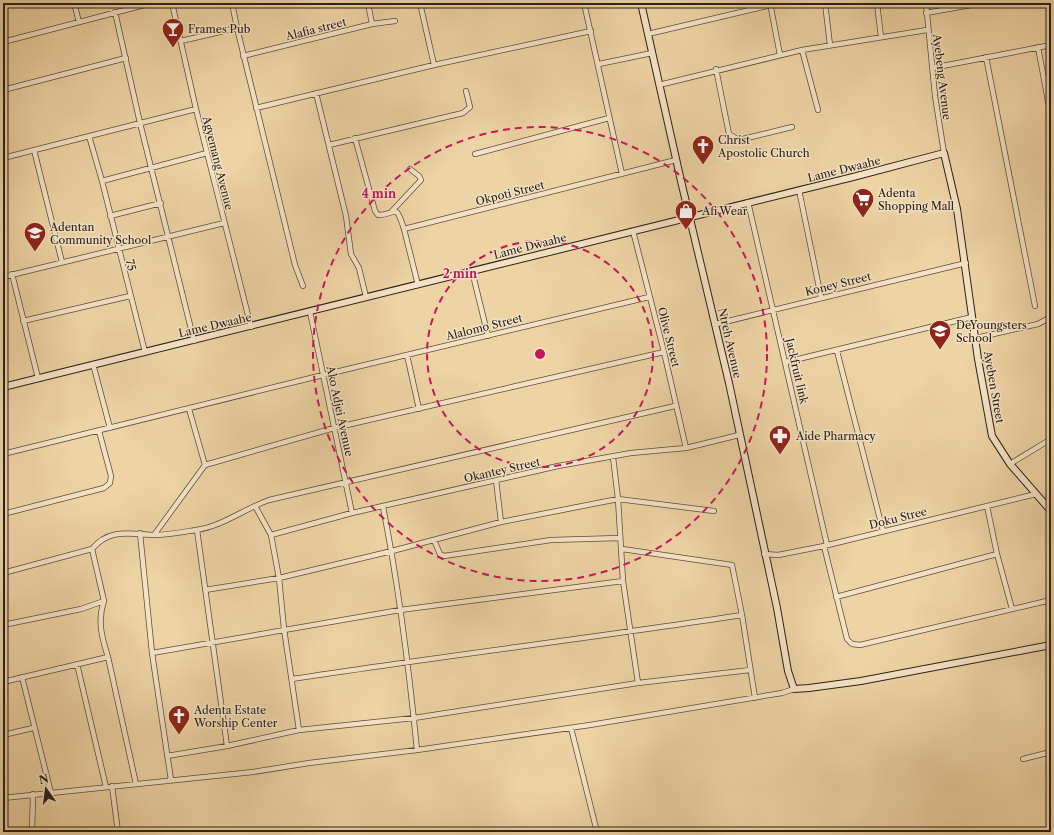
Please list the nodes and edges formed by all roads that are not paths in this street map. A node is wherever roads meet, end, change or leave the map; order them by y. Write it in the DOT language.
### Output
graph roads {
  1 [pos="74,3"];
  2 [pos="152,3"];
  3 [pos="172,3"];
  4 [pos="235,3"];
  5 [pos="368,3"];
  6 [pos="420,3"];
  7 [pos="584,3"];
  8 [pos="641,3"];
  9 [pos="825,3"];
  10 [pos="877,3"];
  11 [pos="926,3"];
  12 [pos="982,3"];
  13 [pos="770,4"];
  14 [pos="115,12"];
  15 [pos="926,13"];
  16 [pos="395,21"];
  17 [pos="79,22"];
  18 [pos="372,24"];
  19 [pos="237,28"];
  20 [pos="927,30"];
  21 [pos="591,31"];
  22 [pos="648,34"];
  23 [pos="881,37"];
  24 [pos="3,42"];
  25 [pos="181,42"];
  26 [pos="830,45"];
  27 [pos="1051,45"];
  28 [pos="1038,47"];
  29 [pos="802,50"];
  30 [pos="652,52"];
  31 [pos="780,55"];
  32 [pos="243,56"];
  33 [pos="986,57"];
  34 [pos="126,58"];
  35 [pos="599,64"];
  36 [pos="434,65"];
  37 [pos="932,68"];
  38 [pos="716,69"];
  39 [pos="659,85"];
  40 [pos="3,90"];
  41 [pos="466,91"];
  42 [pos="316,93"];
  43 [pos="196,108"];
  44 [pos="256,108"];
  45 [pos="818,110"];
  46 [pos="1051,117"];
  47 [pos="609,118"];
  48 [pos="140,123"];
  49 [pos="792,128"];
  50 [pos="89,136"];
  51 [pos="355,138"];
  52 [pos="329,145"];
  53 [pos="34,150"];
  54 [pos="944,153"];
  55 [pos="207,154"];
  56 [pos="474,154"];
  57 [pos="3,158"];
  58 [pos="676,160"];
  59 [pos="152,168"];
  60 [pos="410,169"];
  61 [pos="622,174"];
  62 [pos="102,181"];
  63 [pos="799,190"];
  64 [pos="748,202"];
  65 [pos="161,203"];
  66 [pos="392,210"];
  67 [pos="110,216"];
  68 [pos="690,217"];
  69 [pos="224,223"];
  70 [pos="404,229"];
  71 [pos="633,231"];
  72 [pos="169,236"];
  73 [pos="118,248"];
  74 [pos="62,262"];
  75 [pos="966,263"];
  76 [pos="472,271"];
  77 [pos="12,274"];
  78 [pos="3,277"];
  79 [pos="418,285"];
  80 [pos="303,286"];
  81 [pos="130,296"];
  82 [pos="366,297"];
  83 [pos="649,297"];
  84 [pos="821,297"];
  85 [pos="1035,306"];
  86 [pos="774,309"];
  87 [pos="310,312"];
  88 [pos="972,317"];
  89 [pos="1051,318"];
  90 [pos="23,321"];
  91 [pos="716,324"];
  92 [pos="251,327"];
  93 [pos="488,336"];
  94 [pos="976,338"];
  95 [pos="194,341"];
  96 [pos="837,351"];
  97 [pos="145,352"];
  98 [pos="664,352"];
  99 [pos="407,355"];
  100 [pos="786,362"];
  101 [pos="93,364"];
  102 [pos="322,375"];
  103 [pos="38,378"];
  104 [pos="3,387"];
  105 [pos="675,406"];
  106 [pos="189,409"];
  107 [pos="419,409"];
  108 [pos="110,428"];
  109 [pos="334,428"];
  110 [pos="99,431"];
  111 [pos="740,435"];
  112 [pos="1051,439"];
  113 [pos="686,448"];
  114 [pos="3,454"];
  115 [pos="613,457"];
  116 [pos="1010,464"];
  117 [pos="205,465"];
  118 [pos="496,480"];
  119 [pos="346,482"];
  120 [pos="1036,494"];
  121 [pos="618,499"];
  122 [pos="254,506"];
  123 [pos="987,506"];
  124 [pos="384,507"];
  125 [pos="714,510"];
  126 [pos="1051,511"];
  127 [pos="352,513"];
  128 [pos="3,514"];
  129 [pos="501,522"];
  130 [pos="197,530"];
  131 [pos="883,530"];
  132 [pos="140,533"];
  133 [pos="154,535"];
  134 [pos="271,535"];
  135 [pos="620,538"];
  136 [pos="434,540"];
  137 [pos="826,545"];
  138 [pos="92,549"];
  139 [pos="622,549"];
  140 [pos="392,552"];
  141 [pos="764,554"];
  142 [pos="997,554"];
  143 [pos="3,573"];
  144 [pos="279,578"];
  145 [pos="623,580"];
  146 [pos="205,590"];
  147 [pos="836,597"];
  148 [pos="1051,600"];
  149 [pos="104,601"];
  150 [pos="1012,609"];
  151 [pos="400,610"];
  152 [pos="742,615"];
  153 [pos="3,625"];
  154 [pos="284,629"];
  155 [pos="631,632"];
  156 [pos="214,643"];
  157 [pos="1051,645"];
  158 [pos="152,653"];
  159 [pos="108,657"];
  160 [pos="408,661"];
  161 [pos="77,664"];
  162 [pos="750,670"];
  163 [pos="22,677"];
  164 [pos="292,679"];
  165 [pos="3,682"];
  166 [pos="638,683"];
  167 [pos="794,688"];
  168 [pos="755,698"];
  169 [pos="414,718"];
  170 [pos="33,728"];
  171 [pos="571,728"];
  172 [pos="299,730"];
  173 [pos="3,735"];
  174 [pos="227,746"];
  175 [pos="417,750"];
  176 [pos="1051,752"];
  177 [pos="167,756"];
  178 [pos="1023,759"];
  179 [pos="171,780"];
  180 [pos="136,784"];
  181 [pos="112,786"];
  182 [pos="106,787"];
  183 [pos="51,793"];
  184 [pos="33,794"];
  185 [pos="3,798"];
  186 [pos="32,832"];
  187 [pos="118,832"];
  188 [pos="596,832"];
  1 -- 17 [label="street"];
  2 -- 14 [label="street"];
  3 -- 25 [label="street, Agyemang Avenue"];
  4 -- 19 [label="street"];
  5 -- 18 [label="street"];
  6 -- 36 [label="street"];
  7 -- 21 [label="street"];
  8 -- 22 [label="street, Ntreh Avenue"];
  9 -- 26 [label="street"];
  10 -- 23 [label="street"];
  11 -- 15 [label="street, Ayebeng Avenue"];
  12 -- 15 [label="street"];
  13 -- 22 [label="street"];
  13 -- 31 [label="street"];
  14 -- 17 [label="street"];
  14 -- 34 [label="street"];
  15 -- 20 [label="street, Ayebeng Avenue"];
  16 -- 18 [label="street, Alafia street"];
  17 -- 24 [label="street"];
  18 -- 32 [label="street, Alafia street"];
  19 -- 25 [label="street"];
  19 -- 32 [label="street"];
  20 -- 23 [label="street"];
  20 -- 37 [label="street, Ayebeng Avenue"];
  21 -- 35 [label="street"];
  21 -- 36 [label="street"];
  22 -- 30 [label="street, Ntreh Avenue"];
  23 -- 26 [label="street"];
  25 -- 43 [label="street, Agyemang Avenue"];
  26 -- 29 [label="street"];
  27 -- 28 [label="street"];
  28 -- 33 [label="street"];
  28 -- 46 [label="street"];
  29 -- 31 [label="street"];
  29 -- 45 [label="street"];
  30 -- 35 [label="street"];
  30 -- 39 [label="street, Ntreh Avenue"];
  31 -- 38 [label="street"];
  32 -- 44 [label="street"];
  33 -- 37 [label="street"];
  33 -- 85 [label="street"];
  34 -- 40 [label="street"];
  34 -- 48 [label="street"];
  35 -- 47 [label="street"];
  36 -- 42 [label="street"];
  37 -- 54 [label="street, Ayebeng Avenue"];
  38 -- 39 [label="street"];
  38 -- 49 [label="street"];
  39 -- 58 [label="street, Ntreh Avenue"];
  41 -- 51 [label="street"];
  42 -- 44 [label="street"];
  42 -- 52 [label="street"];
  43 -- 48 [label="street"];
  43 -- 55 [label="street, Agyemang Avenue"];
  44 -- 80 [label="street"];
  47 -- 56 [label="street"];
  47 -- 61 [label="street"];
  48 -- 50 [label="street"];
  48 -- 59 [label="street"];
  50 -- 53 [label="street"];
  50 -- 62 [label="street, 75"];
  51 -- 52 [label="street"];
  51 -- 66 [label="street"];
  52 -- 82 [label="street"];
  53 -- 57 [label="street"];
  53 -- 74 [label="street"];
  54 -- 63 [label="street, Lame Dwaahe"];
  54 -- 75 [label="street, Ayeben Street"];
  55 -- 59 [label="street"];
  55 -- 69 [label="street, Agyemang Avenue"];
  58 -- 61 [label="street, Okpoti Street"];
  58 -- 68 [label="street, Ntreh Avenue"];
  59 -- 62 [label="street"];
  59 -- 65 [label="street"];
  60 -- 66 [label="street"];
  61 -- 70 [label="street, Okpoti Street"];
  62 -- 67 [label="street, 75"];
  63 -- 64 [label="street, Lame Dwaahe"];
  63 -- 84 [label="street"];
  64 -- 68 [label="street, Lame Dwaahe"];
  64 -- 86 [label="street, Jackfruit link"];
  65 -- 67 [label="street"];
  65 -- 72 [label="street"];
  66 -- 70 [label="street"];
  67 -- 73 [label="street, 75"];
  68 -- 71 [label="street, Lame Dwaahe"];
  68 -- 91 [label="street, Ntreh Avenue"];
  69 -- 72 [label="street"];
  69 -- 92 [label="street, Agyemang Avenue"];
  70 -- 79 [label="street"];
  71 -- 76 [label="street, Lame Dwaahe"];
  71 -- 83 [label="street, Olive Street"];
  72 -- 73 [label="street"];
  72 -- 95 [label="street"];
  73 -- 74 [label="street"];
  73 -- 81 [label="street, 75"];
  74 -- 77 [label="street"];
  75 -- 84 [label="street, Koney Street"];
  75 -- 88 [label="street, Ayeben Street"];
  76 -- 79 [label="street, Lame Dwaahe"];
  76 -- 93 [label="street"];
  77 -- 78 [label="street"];
  77 -- 90 [label="street"];
  79 -- 82 [label="street, Lame Dwaahe"];
  81 -- 90 [label="street"];
  81 -- 97 [label="street, 75"];
  82 -- 87 [label="street, Lame Dwaahe"];
  83 -- 93 [label="street, Alalomo Street"];
  83 -- 98 [label="street, Olive Street"];
  84 -- 86 [label="street, Koney Street"];
  86 -- 91 [label="street, Koney Street"];
  86 -- 100 [label="street, Jackfruit link"];
  87 -- 92 [label="street, Lame Dwaahe"];
  87 -- 102 [label="street, Ako Adjei Avenue"];
  88 -- 94 [label="street, Ayeben Street"];
  88 -- 96 [label="street"];
  89 -- 94 [label="street"];
  90 -- 103 [label="street"];
  91 -- 111 [label="street, Ntreh Avenue"];
  92 -- 95 [label="street, Lame Dwaahe"];
  93 -- 99 [label="street, Alalomo Street"];
  94 -- 116 [label="street, Ayeben Street"];
  95 -- 97 [label="street, Lame Dwaahe"];
  96 -- 100 [label="street"];
  96 -- 131 [label="street"];
  97 -- 101 [label="street, Lame Dwaahe"];
  98 -- 105 [label="street, Olive Street"];
  98 -- 107 [label="street"];
  99 -- 102 [label="street, Alalomo Street"];
  99 -- 107 [label="street"];
  100 -- 137 [label="street, Jackfruit link"];
  101 -- 103 [label="street, Lame Dwaahe"];
  101 -- 108 [label="street"];
  102 -- 106 [label="street, Alalomo Street"];
  102 -- 109 [label="street, Ako Adjei Avenue"];
  103 -- 104 [label="street, Lame Dwaahe"];
  105 -- 113 [label="street, Olive Street"];
  105 -- 119 [label="street"];
  106 -- 108 [label="street, Alalomo Street"];
  106 -- 117 [label="street"];
  107 -- 109 [label="street"];
  108 -- 110 [label="street, Alalomo Street"];
  109 -- 117 [label="street"];
  109 -- 119 [label="street, Ako Adjei Avenue"];
  110 -- 114 [label="street, Alalomo Street"];
  110 -- 128 [label="street"];
  111 -- 113 [label="street, Okantey Street"];
  111 -- 141 [label="street, Ntreh Avenue"];
  112 -- 116 [label="street"];
  113 -- 115 [label="street, Okantey Street"];
  115 -- 118 [label="street, Okantey Street"];
  115 -- 121 [label="street"];
  116 -- 120 [label="street, Ayeben Street"];
  117 -- 133 [label="street"];
  118 -- 124 [label="street, Okantey Street"];
  118 -- 129 [label="street"];
  119 -- 122 [label="street"];
  119 -- 127 [label="street, Ako Adjei Avenue"];
  120 -- 123 [label="street, Doku Stree"];
  120 -- 126 [label="street, Ayeben Street"];
  121 -- 125 [label="street"];
  121 -- 129 [label="street"];
  121 -- 135 [label="street"];
  122 -- 130 [label="street"];
  122 -- 134 [label="street"];
  123 -- 131 [label="street, Doku Stree"];
  123 -- 142 [label="street"];
  124 -- 127 [label="street, Okantey Street"];
  124 -- 140 [label="street"];
  127 -- 134 [label="street, Okantey Street"];
  129 -- 136 [label="street"];
  130 -- 133 [label="street"];
  130 -- 146 [label="street"];
  131 -- 137 [label="street, Doku Stree"];
  132 -- 133 [label="street"];
  132 -- 138 [label="street"];
  132 -- 158 [label="street"];
  134 -- 144 [label="street"];
  135 -- 136 [label="street"];
  135 -- 139 [label="street"];
  136 -- 140 [label="street"];
  137 -- 141 [label="street, Doku Stree"];
  137 -- 147 [label="street, Jackfruit link"];
  138 -- 143 [label="street"];
  138 -- 149 [label="street"];
  139 -- 145 [label="street"];
  139 -- 152 [label="street"];
  140 -- 144 [label="street"];
  140 -- 151 [label="street"];
  141 -- 167 [label="street, Ntreh Avenue"];
  142 -- 147 [label="street"];
  142 -- 150 [label="street"];
  144 -- 146 [label="street"];
  144 -- 154 [label="street"];
  145 -- 151 [label="street"];
  145 -- 155 [label="street"];
  146 -- 156 [label="street"];
  147 -- 150 [label="street, Jackfruit link"];
  148 -- 150 [label="street"];
  149 -- 153 [label="street"];
  149 -- 159 [label="street"];
  151 -- 154 [label="street"];
  151 -- 160 [label="street"];
  152 -- 155 [label="street"];
  152 -- 162 [label="street"];
  154 -- 156 [label="street"];
  154 -- 164 [label="street"];
  155 -- 160 [label="street"];
  155 -- 166 [label="street"];
  156 -- 158 [label="street"];
  156 -- 174 [label="street"];
  157 -- 167 [label="street"];
  158 -- 177 [label="street"];
  159 -- 161 [label="street"];
  159 -- 180 [label="street"];
  160 -- 164 [label="street"];
  160 -- 169 [label="street"];
  161 -- 163 [label="street"];
  161 -- 182 [label="street"];
  162 -- 166 [label="street"];
  162 -- 168 [label="street"];
  163 -- 165 [label="street"];
  163 -- 170 [label="street"];
  164 -- 172 [label="street"];
  166 -- 169 [label="street"];
  167 -- 168 [label="street"];
  168 -- 171 [label="street"];
  169 -- 172 [label="street"];
  169 -- 175 [label="street"];
  170 -- 173 [label="street"];
  170 -- 183 [label="street"];
  171 -- 175 [label="street"];
  171 -- 188 [label="street"];
  172 -- 174 [label="street"];
  174 -- 177 [label="street"];
  175 -- 179 [label="street"];
  176 -- 178 [label="street"];
  177 -- 179 [label="street"];
  179 -- 180 [label="street"];
  180 -- 181 [label="street"];
  181 -- 182 [label="street"];
  181 -- 187 [label="street"];
  182 -- 183 [label="street"];
  183 -- 184 [label="street"];
  184 -- 185 [label="street"];
  184 -- 186 [label="street"];
}
